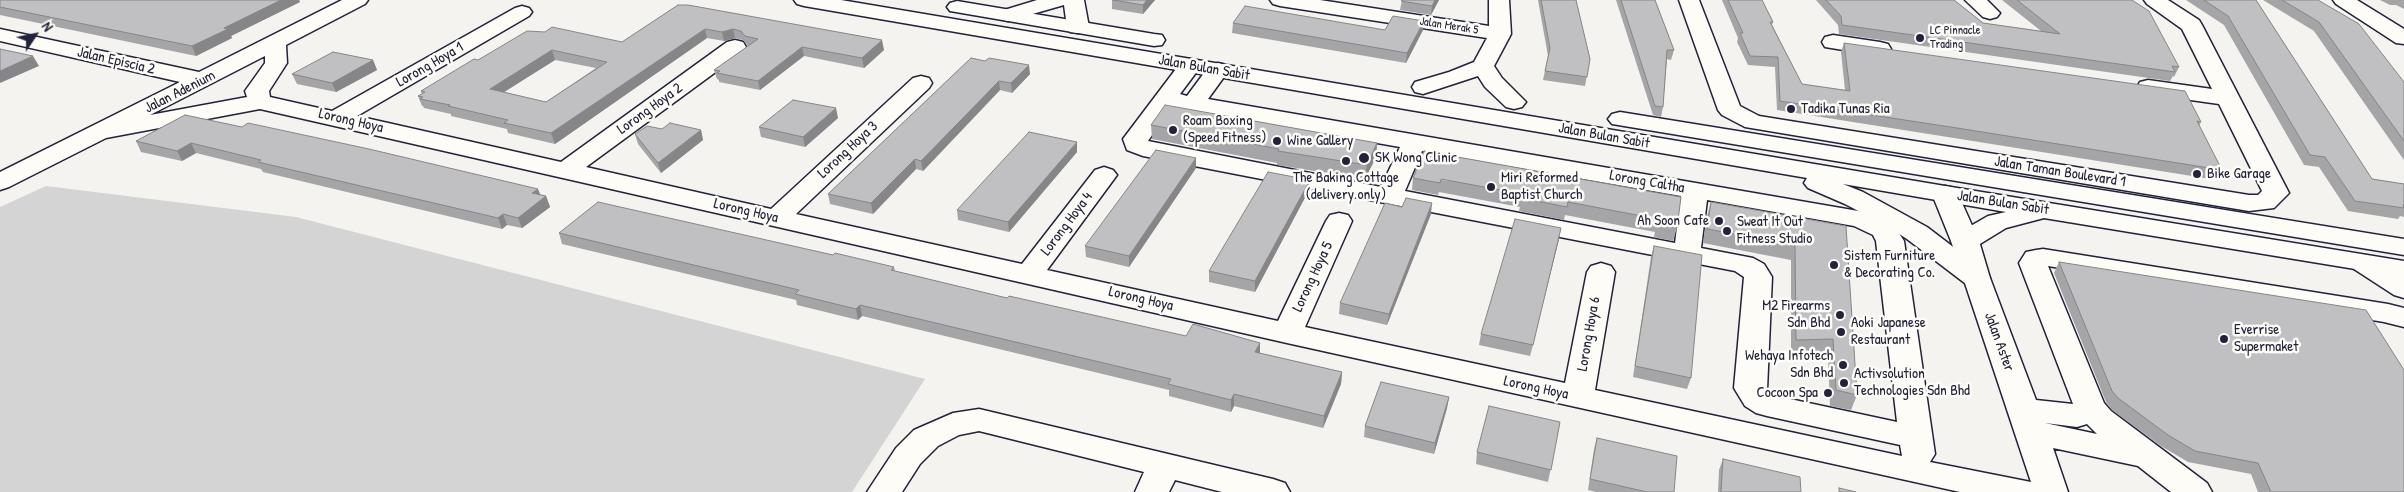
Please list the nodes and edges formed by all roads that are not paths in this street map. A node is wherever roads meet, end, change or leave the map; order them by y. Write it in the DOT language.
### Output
graph roads {
  1 [pos="358,0"];
  2 [pos="804,0"];
  3 [pos="914,0"];
  4 [pos="1058,0"];
  5 [pos="1074,0"];
  6 [pos="1280,0"];
  7 [pos="1499,0"];
  8 [pos="1689,0"];
  9 [pos="2154,0"];
  10 [pos="2343,0"];
  11 [pos="522,12"];
  12 [pos="1008,15"];
  13 [pos="1078,27"];
  14 [pos="1500,34"];
  15 [pos="0,35"];
  16 [pos="2404,38"];
  17 [pos="1833,42"];
  18 [pos="274,43"];
  19 [pos="735,47"];
  20 [pos="1902,52"];
  21 [pos="1190,66"];
  22 [pos="1483,66"];
  23 [pos="1218,70"];
  24 [pos="203,80"];
  25 [pos="921,83"];
  26 [pos="2128,84"];
  27 [pos="1423,87"];
  28 [pos="1166,98"];
  29 [pos="2226,98"];
  30 [pos="260,102"];
  31 [pos="1514,102"];
  32 [pos="1194,103"];
  33 [pos="337,118"];
  34 [pos="102,131"];
  35 [pos="1414,142"];
  36 [pos="1837,154"];
  37 [pos="1769,164"];
  38 [pos="566,170"];
  39 [pos="1104,175"];
  40 [pos="0,182"];
  41 [pos="2027,186"];
  42 [pos="1695,190"];
  43 [pos="1945,194"];
  44 [pos="1389,197"];
  45 [pos="2050,211"];
  46 [pos="776,218"];
  47 [pos="1339,221"];
  48 [pos="1965,241"];
  49 [pos="2404,247"];
  50 [pos="1687,253"];
  51 [pos="2364,263"];
  52 [pos="2404,269"];
  53 [pos="1600,272"];
  54 [pos="1030,273"];
  55 [pos="1976,278"];
  56 [pos="2404,289"];
  57 [pos="2396,316"];
  58 [pos="1287,333"];
  59 [pos="2404,337"];
  60 [pos="1578,397"];
  61 [pos="2090,407"];
  62 [pos="2028,421"];
  63 [pos="1916,437"];
  64 [pos="2146,456"];
  65 [pos="1921,472"];
  66 [pos="1158,479"];
  67 [pos="2190,490"];
  68 [pos="884,492"];
  69 [pos="1274,492"];
  70 [pos="2024,492"];
  71 [pos="2051,492"];
  1 -- 18 [label="street, Jalan Adenium"];
  2 -- 21 [label="street, Jalan Bulan Sabit"];
  3 -- 12 [label="street, Jalan Bulan Sabit"];
  4 -- 12 [label="street"];
  5 -- 13 [label="street"];
  6 -- 14 [label="street, Jalan Merak 5"];
  7 -- 14 [label="street"];
  8 -- 29 [label="street, Jalan Taman Boulevard 1"];
  9 -- 29 [label="street, Jalan Taman Boulevard 1"];
  10 -- 16 [label="street"];
  11 -- 33 [label="street, Lorong Hoya 1"];
  12 -- 13 [label="street, Jalan Bulan Sabit"];
  13 -- 27 [label="street, Jalan Bulan Sabit"];
  14 -- 22 [label="street"];
  15 -- 24 [label="street, Jalan Episcia 2"];
  17 -- 20 [label="street"];
  18 -- 24 [label="street, Jalan Adenium"];
  18 -- 30 [label="street"];
  19 -- 38 [label="street, Lorong Hoya 2"];
  21 -- 23 [label="street, Jalan Bulan Sabit"];
  21 -- 28 [label="street"];
  22 -- 27 [label="street"];
  22 -- 31 [label="street"];
  23 -- 32 [label="street"];
  23 -- 37 [label="street, Jalan Bulan Sabit"];
  24 -- 34 [label="street, Jalan Adenium"];
  25 -- 46 [label="street, Lorong Hoya 3"];
  26 -- 29 [label="street"];
  27 -- 31 [label="street, Jalan Bulan Sabit"];
  28 -- 32 [label="street, Lorong Caltha"];
  28 -- 44 [label="street"];
  30 -- 33 [label="street, Lorong Hoya"];
  30 -- 34 [label="street, Lorong Hoya"];
  31 -- 36 [label="street, Jalan Bulan Sabit"];
  32 -- 35 [label="street, Lorong Caltha"];
  33 -- 38 [label="street, Lorong Hoya"];
  34 -- 40 [label="street, Jalan Adenium"];
  35 -- 42 [label="street, Lorong Caltha"];
  35 -- 44 [label="street"];
  36 -- 41 [label="street, Jalan Bulan Sabit"];
  36 -- 43 [label="street"];
  37 -- 43 [label="street, Jalan Bulan Sabit"];
  37 -- 55 [label="street"];
  38 -- 46 [label="street, Lorong Hoya"];
  39 -- 54 [label="street, Lorong Hoya 4"];
  41 -- 43 [label="street"];
  41 -- 49 [label="street, Jalan Bulan Sabit"];
  42 -- 50 [label="street"];
  42 -- 63 [label="street, Lorong Caltha"];
  43 -- 45 [label="street, Jalan Bulan Sabit"];
  43 -- 48 [label="street, Jalan Aster"];
  44 -- 50 [label="street"];
  45 -- 48 [label="street"];
  45 -- 51 [label="street, Jalan Bulan Sabit"];
  46 -- 54 [label="street, Lorong Hoya"];
  47 -- 58 [label="street, Lorong Hoya 5"];
  48 -- 55 [label="street, Jalan Aster"];
  50 -- 63 [label="street"];
  51 -- 52 [label="street, Jalan Bulan Sabit"];
  51 -- 56 [label="street"];
  53 -- 60 [label="street, Lorong Hoya 6"];
  54 -- 58 [label="street, Lorong Hoya"];
  55 -- 62 [label="street, Jalan Aster"];
  57 -- 59 [label="street"];
  57 -- 61 [label="street"];
  58 -- 60 [label="street, Lorong Hoya"];
  60 -- 65 [label="street, Lorong Hoya"];
  61 -- 62 [label="street"];
  61 -- 64 [label="street"];
  62 -- 64 [label="street"];
  62 -- 71 [label="street, Jalan Aster"];
  63 -- 65 [label="street, Lorong Caltha"];
  64 -- 67 [label="street"];
  65 -- 70 [label="street, Lorong Hoya"];
  66 -- 68 [label="street"];
  66 -- 69 [label="street"];
}
